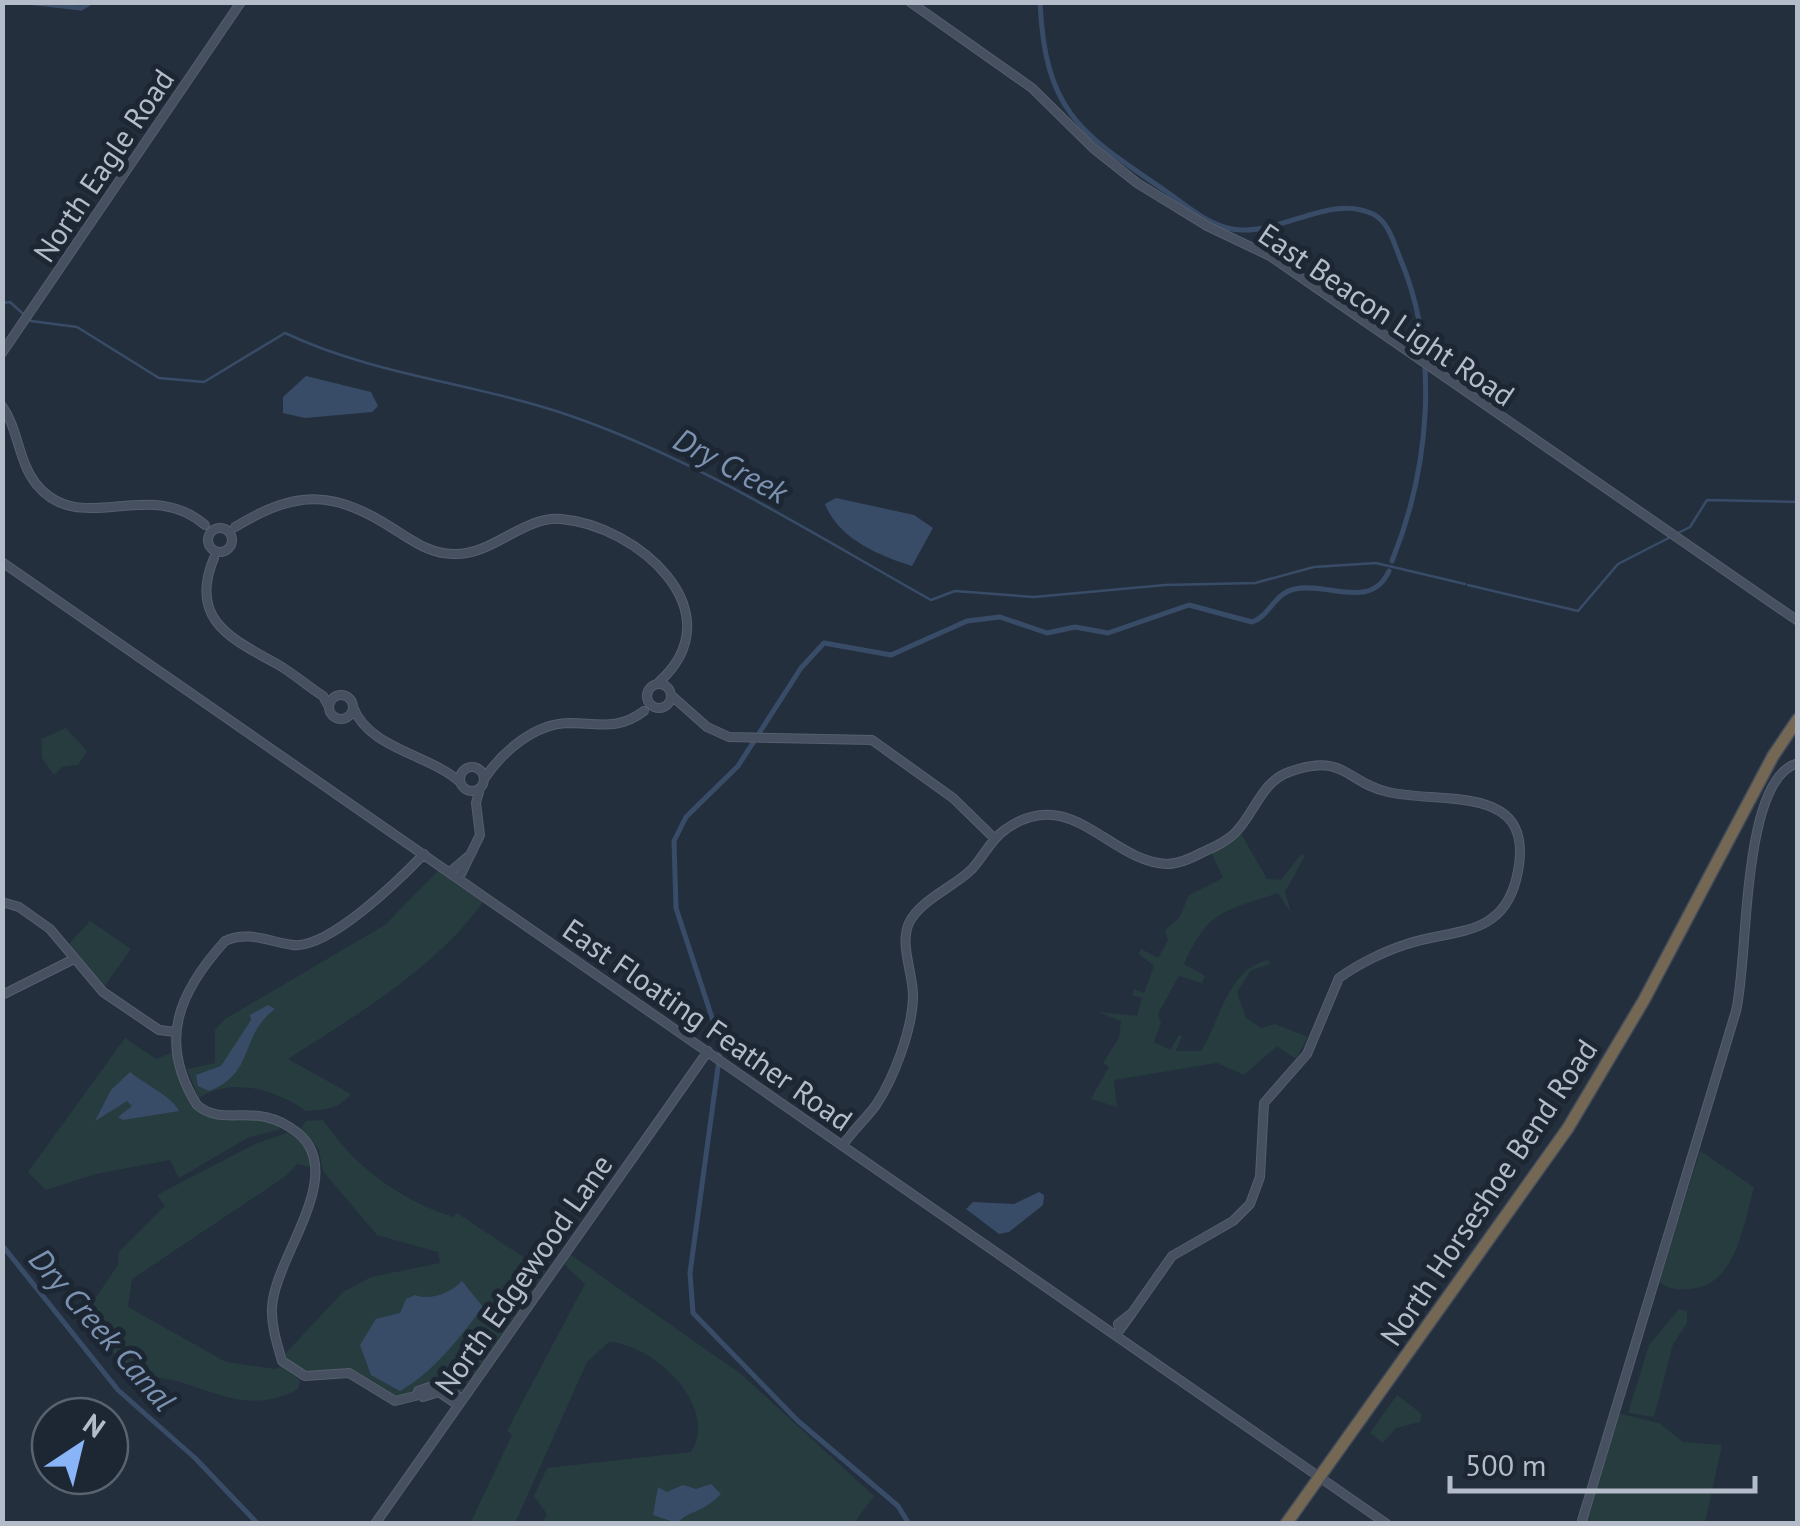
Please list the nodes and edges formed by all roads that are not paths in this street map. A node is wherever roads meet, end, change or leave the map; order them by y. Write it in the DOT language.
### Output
graph roads {
  1 [pos="241,2"];
  2 [pos="910,2"];
  3 [pos="2,353"];
  4 [pos="2,406"];
  5 [pos="2,418"];
  6 [pos="12,428"];
  7 [pos="205,525"];
  8 [pos="235,526"];
  9 [pos="220,528"];
  10 [pos="232,536"];
  11 [pos="208,537"];
  12 [pos="212,553"];
  13 [pos="2,562"];
  14 [pos="1798,621"];
  15 [pos="666,676"];
  16 [pos="658,683"];
  17 [pos="671,692"];
  18 [pos="322,696"];
  19 [pos="334,696"];
  20 [pos="648,700"];
  21 [pos="678,704"];
  22 [pos="328,705"];
  23 [pos="353,706"];
  24 [pos="666,706"];
  25 [pos="656,708"];
  26 [pos="644,711"];
  27 [pos="344,719"];
  28 [pos="1798,719"];
  29 [pos="358,720"];
  30 [pos="1798,764"];
  31 [pos="478,768"];
  32 [pos="492,768"];
  33 [pos="463,770"];
  34 [pos="446,772"];
  35 [pos="482,783"];
  36 [pos="463,786"];
  37 [pos="476,803"];
  38 [pos="995,839"];
  39 [pos="424,854"];
  40 [pos="471,854"];
  41 [pos="450,872"];
  42 [pos="460,878"];
  43 [pos="2,902"];
  44 [pos="72,960"];
  45 [pos="2,995"];
  46 [pos="175,1032"];
  47 [pos="709,1052"];
  48 [pos="846,1147"];
  49 [pos="1118,1332"];
  50 [pos="461,1402"];
  51 [pos="1320,1477"];
  52 [pos="375,1524"];
  53 [pos="1286,1524"];
  54 [pos="1387,1524"];
  55 [pos="1581,1524"];
  1 -- 3 [label="street, North Eagle Road"];
  2 -- 14 [label="street, East Beacon Light Road"];
  4 -- 6 [label="street"];
  5 -- 6 [label="street"];
  6 -- 7 [label="street"];
  7 -- 9 [label="street"];
  7 -- 11 [label="street"];
  8 -- 9 [label="street"];
  8 -- 10 [label="street"];
  8 -- 15 [label="street"];
  9 -- 10 [label="street"];
  9 -- 11 [label="street"];
  10 -- 12 [label="street"];
  11 -- 12 [label="street"];
  12 -- 18 [label="street"];
  13 -- 39 [label="street, East Floating Feather Road"];
  15 -- 16 [label="street"];
  15 -- 17 [label="street"];
  16 -- 17 [label="street"];
  16 -- 20 [label="street"];
  17 -- 21 [label="street"];
  17 -- 24 [label="street"];
  18 -- 19 [label="street"];
  18 -- 22 [label="street"];
  19 -- 22 [label="street"];
  19 -- 23 [label="street"];
  20 -- 25 [label="street"];
  20 -- 26 [label="street"];
  21 -- 24 [label="street"];
  21 -- 38 [label="street"];
  22 -- 27 [label="street"];
  23 -- 27 [label="street"];
  23 -- 29 [label="street"];
  24 -- 25 [label="street"];
  25 -- 26 [label="street"];
  26 -- 32 [label="street"];
  27 -- 29 [label="street"];
  28 -- 51 [label="highway, North Horseshoe Bend Road"];
  29 -- 34 [label="street"];
  30 -- 55 [label="street"];
  31 -- 32 [label="street"];
  31 -- 33 [label="street"];
  31 -- 35 [label="street"];
  32 -- 35 [label="street"];
  33 -- 34 [label="street"];
  33 -- 36 [label="street"];
  34 -- 36 [label="street"];
  35 -- 36 [label="street"];
  35 -- 37 [label="street"];
  36 -- 37 [label="street"];
  37 -- 40 [label="street"];
  38 -- 48 [label="street"];
  38 -- 49 [label="street"];
  39 -- 41 [label="street, East Floating Feather Road"];
  39 -- 46 [label="street"];
  40 -- 41 [label="street"];
  40 -- 42 [label="street"];
  41 -- 42 [label="street, East Floating Feather Road"];
  42 -- 47 [label="street, East Floating Feather Road"];
  43 -- 44 [label="street"];
  44 -- 45 [label="street"];
  44 -- 46 [label="street"];
  46 -- 50 [label="street"];
  47 -- 48 [label="street, East Floating Feather Road"];
  47 -- 50 [label="street, North Edgewood Lane"];
  48 -- 49 [label="street, East Floating Feather Road"];
  49 -- 51 [label="street, East Floating Feather Road"];
  50 -- 52 [label="street, North Edgewood Lane"];
  51 -- 53 [label="highway, North Horseshoe Bend Road"];
  51 -- 54 [label="street, East Floating Feather Road"];
}
